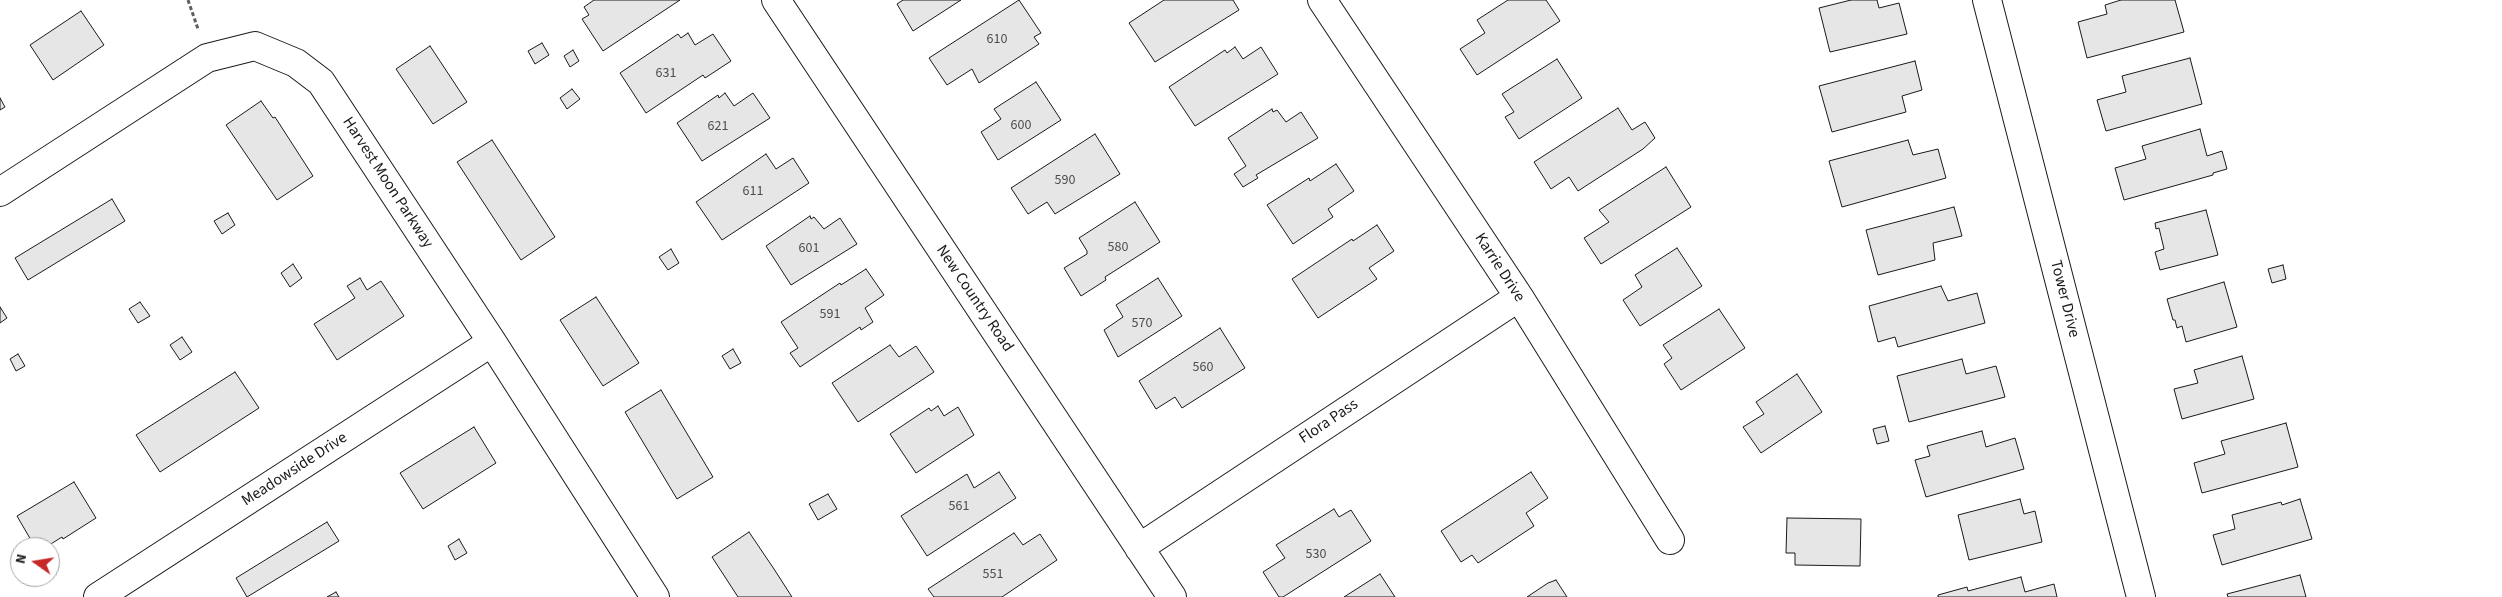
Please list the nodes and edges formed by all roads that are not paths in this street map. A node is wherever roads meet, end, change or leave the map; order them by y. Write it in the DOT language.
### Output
graph roads {
  1 [pos="776,0"];
  2 [pos="1322,0"];
  3 [pos="1987,0"];
  4 [pos="0,192"];
  5 [pos="1519,296"];
  6 [pos="492,342"];
  7 [pos="1670,540"];
  8 [pos="1139,548"];
  9 [pos="98,597"];
  10 [pos="655,597"];
  11 [pos="1172,597"];
  12 [pos="2140,597"];
  1 -- 8 [label="street, New Country Road"];
  2 -- 5 [label="street, Karrie Drive"];
  3 -- 12 [label="street, Tower Drive"];
  4 -- 6 [label="street, Harvest Moon Parkway"];
  5 -- 7 [label="street, Karrie Drive"];
  5 -- 8 [label="street, Flora Pass"];
  6 -- 9 [label="street, Meadowside Drive"];
  6 -- 10 [label="street, Harvest Moon Parkway"];
  8 -- 11 [label="street, New Country Road"];
}
